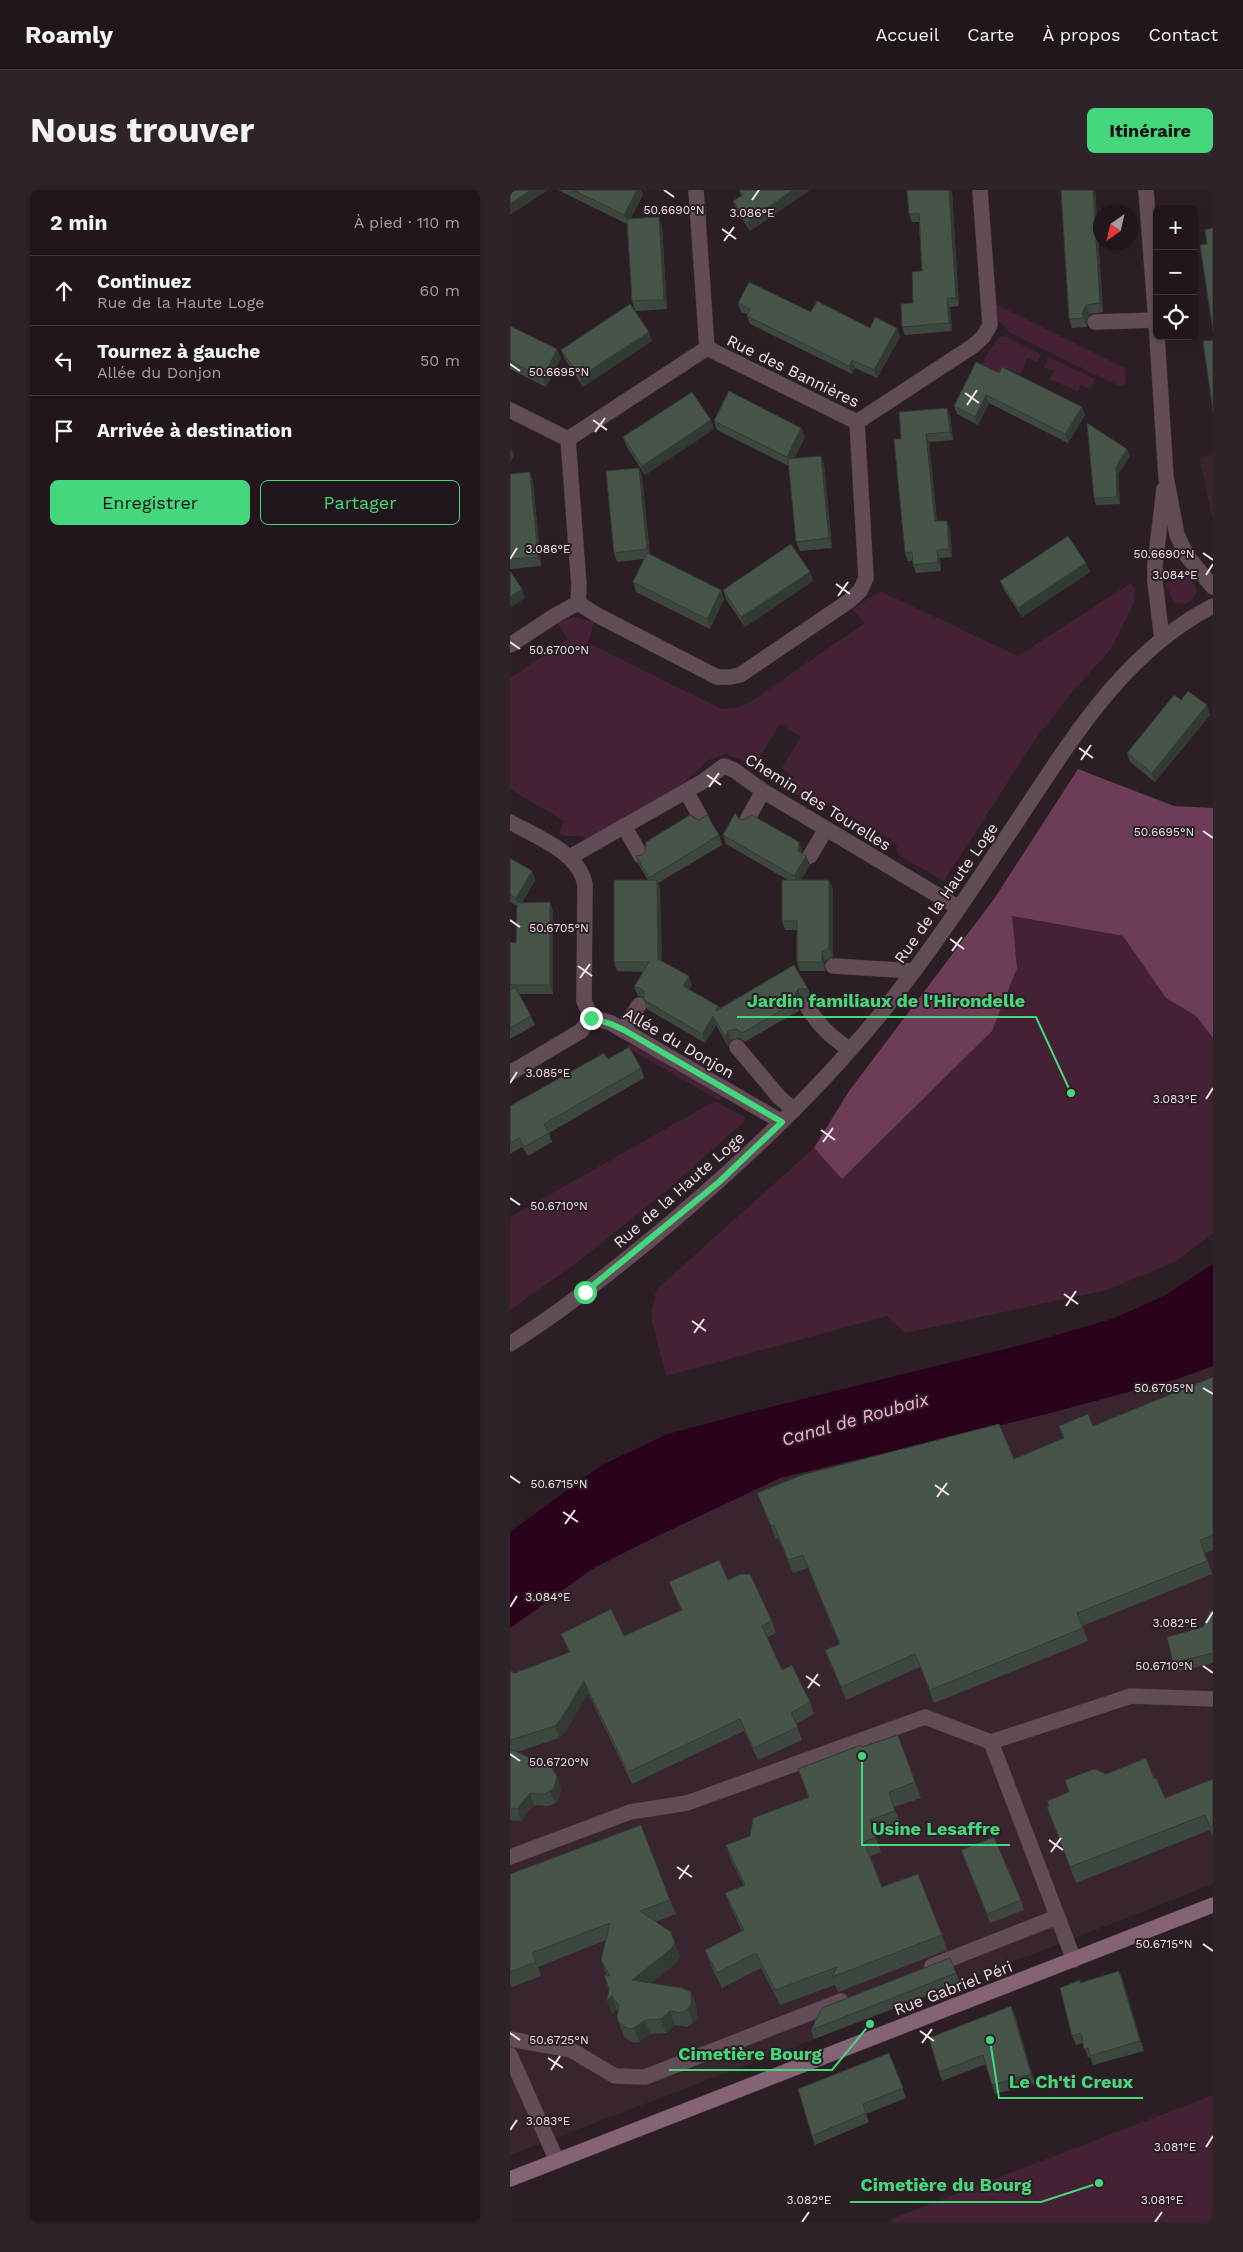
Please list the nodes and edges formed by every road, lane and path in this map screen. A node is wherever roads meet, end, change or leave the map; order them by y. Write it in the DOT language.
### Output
graph roads {
  1 [pos="696,190"];
  2 [pos="980,190"];
  3 [pos="1146,190"];
  4 [pos="1154,295"];
  5 [pos="1095,322"];
  6 [pos="1153,330"];
  7 [pos="1157,340"];
  8 [pos="707,348"];
  9 [pos="510,410"];
  10 [pos="858,422"];
  11 [pos="568,439"];
  12 [pos="1166,477"];
  13 [pos="1213,587"];
  14 [pos="578,603"];
  15 [pos="1213,606"];
  16 [pos="1162,639"];
  17 [pos="510,645"];
  18 [pos="686,791"];
  19 [pos="763,791"];
  20 [pos="702,820"];
  21 [pos="747,820"];
  22 [pos="510,822"];
  23 [pos="624,826"];
  24 [pos="826,829"];
  25 [pos="641,856"];
  26 [pos="810,856"];
  27 [pos="570,857"];
  28 [pos="959,908"];
  29 [pos="833,966"];
  30 [pos="914,971"];
  31 [pos="639,1005"];
  32 [pos="807,1006"];
  33 [pos="591,1018"];
  34 [pos="624,1030"];
  35 [pos="737,1047"];
  36 [pos="849,1050"];
  37 [pos="510,1073"];
  38 [pos="794,1110"];
  39 [pos="782,1122"];
  40 [pos="510,1344"];
  41 [pos="1213,1698"];
  42 [pos="991,1742"];
  43 [pos="510,1857"];
  44 [pos="1213,1905"];
  45 [pos="1057,1917"];
  46 [pos="1074,1960"];
  47 [pos="919,1971"];
  48 [pos="855,1995"];
  49 [pos="510,2039"];
  50 [pos="510,2055"];
  51 [pos="557,2161"];
  52 [pos="510,2179"];
  1 -- 8 [label="street, Rue des Bannières"];
  2 -- 10 [label="street, Rue des Bannières"];
  3 -- 4 [label="street"];
  5 -- 6 [label="street"];
  7 -- 12 [label="street"];
  8 -- 10 [label="street, Rue des Bannières"];
  8 -- 11 [label="street"];
  9 -- 11 [label="street"];
  10 -- 14 [label="street"];
  11 -- 14 [label="street"];
  12 -- 13 [label="street"];
  12 -- 16 [label="street"];
  14 -- 17 [label="street"];
  15 -- 16 [label="street, Rue de la Haute Loge"];
  16 -- 28 [label="street, Rue de la Haute Loge"];
  18 -- 19 [label="street, Chemin des Tourelles"];
  18 -- 20 [label="street"];
  18 -- 23 [label="street, Chemin des Tourelles"];
  19 -- 21 [label="street"];
  19 -- 24 [label="street, Chemin des Tourelles"];
  22 -- 27 [label="street"];
  23 -- 25 [label="street"];
  23 -- 27 [label="street, Chemin des Tourelles"];
  24 -- 26 [label="street"];
  24 -- 28 [label="street, Chemin des Tourelles"];
  27 -- 33 [label="street"];
  28 -- 30 [label="street, Rue de la Haute Loge"];
  29 -- 30 [label="street"];
  30 -- 36 [label="street, Rue de la Haute Loge"];
  31 -- 34 [label="street"];
  32 -- 36 [label="street"];
  33 -- 34 [label="street, Allée du Donjon"];
  33 -- 37 [label="street"];
  34 -- 39 [label="street, Allée du Donjon"];
  35 -- 38 [label="street"];
  36 -- 38 [label="street, Rue de la Haute Loge"];
  38 -- 39 [label="street, Rue de la Haute Loge"];
  39 -- 40 [label="street, Rue de la Haute Loge"];
  41 -- 42 [label="street"];
  42 -- 43 [label="street"];
  42 -- 45 [label="street"];
  44 -- 46 [label="main road, Rue Gabriel Péri"];
  45 -- 46 [label="street"];
  45 -- 47 [label="street"];
  46 -- 51 [label="main road, Rue Gabriel Péri"];
  48 -- 49 [label="street"];
  50 -- 51 [label="street"];
  51 -- 52 [label="main road, Rue Gabriel Péri"];
}
